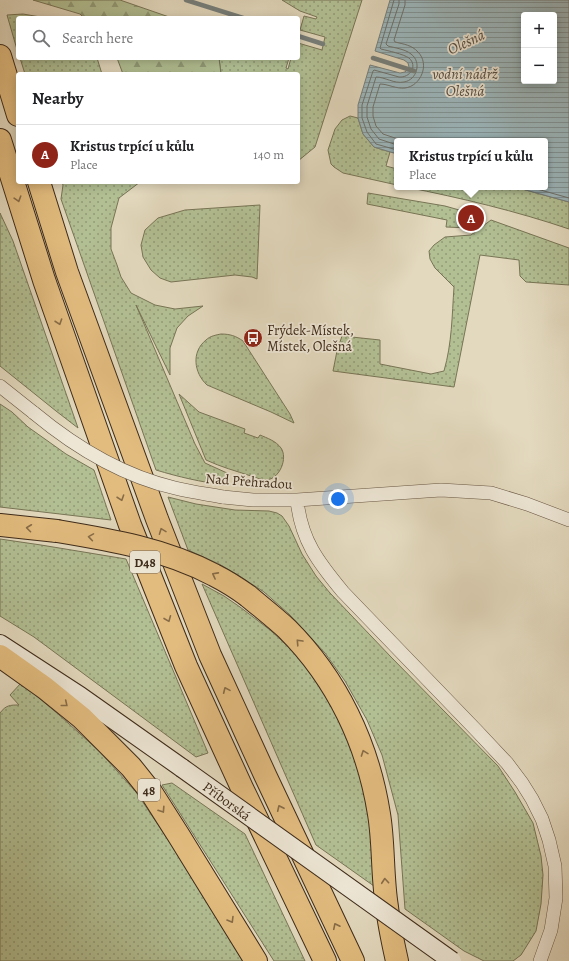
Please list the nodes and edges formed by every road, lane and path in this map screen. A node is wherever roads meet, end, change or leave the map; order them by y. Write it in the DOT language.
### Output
graph roads {
  1 [pos="0,56"];
  2 [pos="16,108"];
  3 [pos="0,140"];
  4 [pos="40,184"];
  5 [pos="0,386"];
  6 [pos="297,500"];
  7 [pos="569,520"];
  8 [pos="0,525"];
  9 [pos="0,644"];
  10 [pos="0,656"];
  11 [pos="256,961"];
  12 [pos="325,961"];
  13 [pos="353,961"];
  14 [pos="397,961"];
  15 [pos="452,961"];
  16 [pos="540,961"];
  1 -- 2 [label="highway"];
  3 -- 12 [label="highway, D48, one-way"];
  13 -- 4 [label="highway, D48, one-way"];
  5 -- 6 [label="street, Nad Přehradou, bridge"];
  6 -- 7 [label="street, Nad Přehradou"];
  6 -- 16 [label="street"];
  14 -- 8 [label="highway, one-way, bridge"];
  9 -- 15 [label="main road, Příborská, bridge"];
  10 -- 11 [label="highway, 48, one-way"];
}
